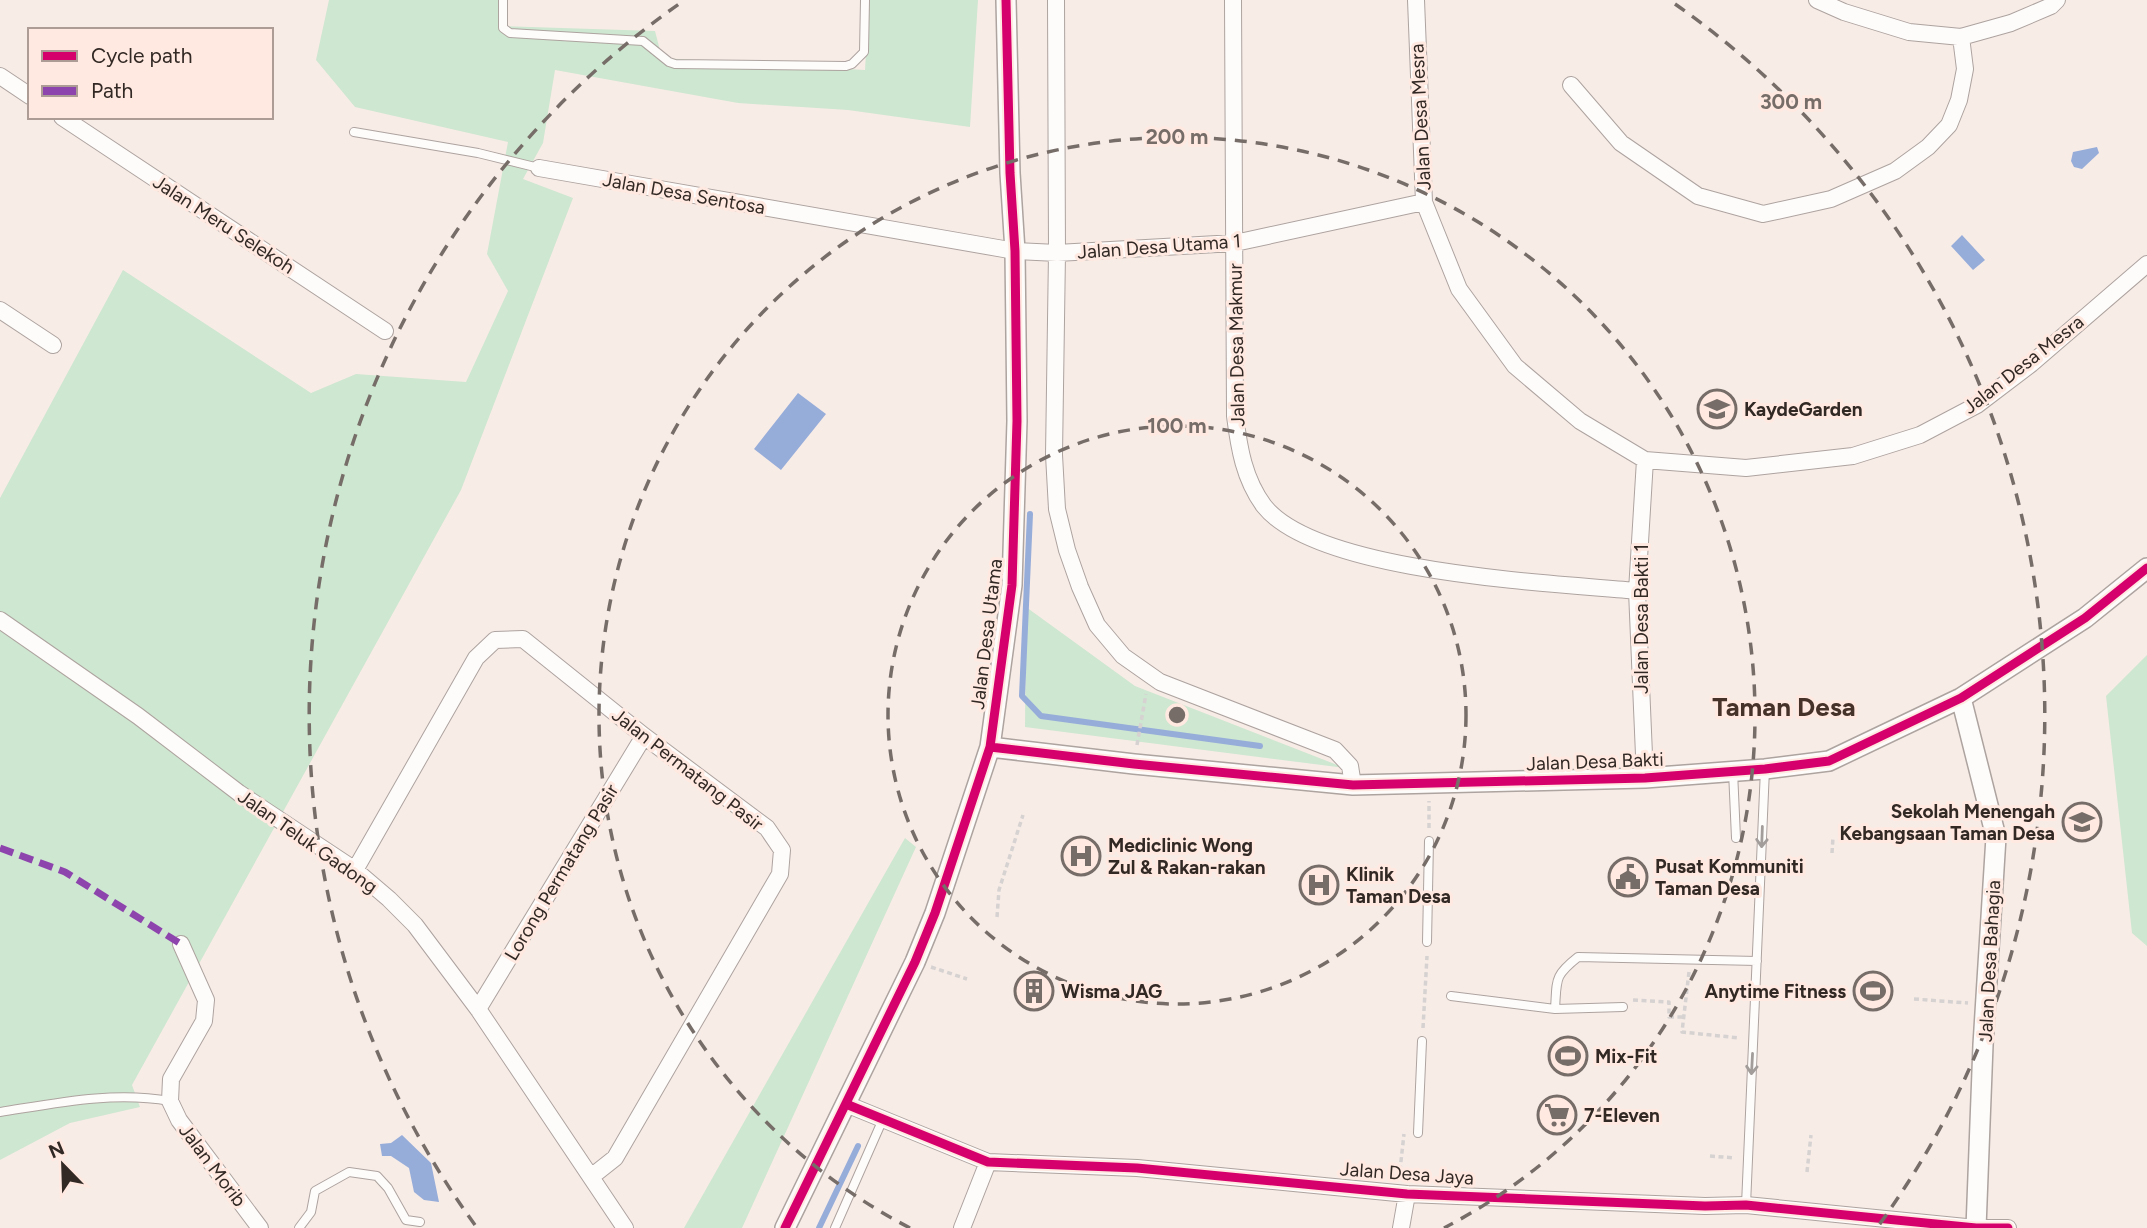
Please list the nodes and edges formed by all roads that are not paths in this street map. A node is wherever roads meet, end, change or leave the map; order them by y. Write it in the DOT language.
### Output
graph roads {
  1 [pos="503,0"];
  2 [pos="865,0"];
  3 [pos="1006,0"];
  4 [pos="1056,0"];
  5 [pos="1233,0"];
  6 [pos="1416,0"];
  7 [pos="1817,0"];
  8 [pos="2057,0"];
  9 [pos="1961,37"];
  10 [pos="0,76"];
  11 [pos="1571,85"];
  12 [pos="28,95"];
  13 [pos="65,119"];
  14 [pos="354,132"];
  15 [pos="539,167"];
  16 [pos="1424,202"];
  17 [pos="1235,243"];
  18 [pos="1016,251"];
  19 [pos="1057,253"];
  20 [pos="2147,264"];
  21 [pos="0,310"];
  22 [pos="386,331"];
  23 [pos="53,345"];
  24 [pos="1645,460"];
  25 [pos="2147,568"];
  26 [pos="1637,591"];
  27 [pos="0,620"];
  28 [pos="1961,698"];
  29 [pos="644,736"];
  30 [pos="990,747"];
  31 [pos="1765,769"];
  32 [pos="1733,771"];
  33 [pos="1645,778"];
  34 [pos="1353,785"];
  35 [pos="1737,838"];
  36 [pos="1429,841"];
  37 [pos="355,870"];
  38 [pos="1427,942"];
  39 [pos="181,944"];
  40 [pos="1757,961"];
  41 [pos="1451,996"];
  42 [pos="1623,1007"];
  43 [pos="478,1009"];
  44 [pos="1555,1009"];
  45 [pos="1422,1041"];
  46 [pos="170,1101"];
  47 [pos="846,1104"];
  48 [pos="0,1112"];
  49 [pos="883,1119"];
  50 [pos="1418,1133"];
  51 [pos="988,1162"];
  52 [pos="591,1177"];
  53 [pos="1402,1193"];
  54 [pos="1746,1205"];
  55 [pos="420,1223"];
  56 [pos="260,1228"];
  57 [pos="299,1228"];
  58 [pos="625,1228"];
  59 [pos="785,1228"];
  60 [pos="835,1228"];
  61 [pos="962,1228"];
  62 [pos="1401,1228"];
  63 [pos="1976,1228"];
  64 [pos="2008,1228"];
  1 -- 2 [label="lane"];
  3 -- 18 [label="street, Jalan Desa Utama"];
  4 -- 19 [label="street"];
  5 -- 17 [label="street, Jalan Desa Makmur"];
  6 -- 16 [label="street, Jalan Desa Mesra"];
  7 -- 9 [label="street"];
  8 -- 9 [label="street"];
  9 -- 11 [label="street"];
  10 -- 12 [label="street"];
  13 -- 22 [label="street, Jalan Meru Selekoh"];
  14 -- 15 [label="lane, Jalan Desa Sentosa"];
  15 -- 18 [label="street, Jalan Desa Sentosa"];
  16 -- 17 [label="street, Jalan Desa Utama 1"];
  16 -- 24 [label="street, Jalan Desa Mesra"];
  17 -- 19 [label="street, Jalan Desa Utama 1"];
  17 -- 26 [label="street, Jalan Desa Makmur"];
  18 -- 19 [label="street, Jalan Desa Utama 1"];
  18 -- 30 [label="street, Jalan Desa Utama"];
  19 -- 34 [label="street"];
  20 -- 24 [label="street, Jalan Desa Mesra"];
  21 -- 23 [label="street"];
  24 -- 26 [label="street, Jalan Desa Bakti 1"];
  25 -- 28 [label="street, Jalan Desa Bakti"];
  26 -- 33 [label="street, Jalan Desa Bakti 1"];
  27 -- 37 [label="street, Jalan Teluk Gadong"];
  28 -- 31 [label="street, Jalan Desa Bakti"];
  28 -- 63 [label="street, Jalan Desa Bahagia"];
  29 -- 37 [label="street, Jalan Permatang Pasir"];
  29 -- 43 [label="street, Lorong Permatang Pasir"];
  29 -- 52 [label="street, Jalan Permatang Pasir"];
  30 -- 34 [label="street, Jalan Desa Bakti"];
  30 -- 47 [label="street, Jalan Desa Utama"];
  31 -- 32 [label="street, Jalan Desa Bakti"];
  31 -- 40 [label="lane, one-way"];
  32 -- 33 [label="street, Jalan Desa Bakti"];
  32 -- 35 [label="lane"];
  33 -- 34 [label="street, Jalan Desa Bakti"];
  36 -- 38 [label="lane"];
  37 -- 43 [label="street, Jalan Teluk Gadong"];
  39 -- 46 [label="street, Jalan Morib"];
  40 -- 44 [label="lane"];
  40 -- 54 [label="lane, one-way"];
  41 -- 44 [label="lane"];
  42 -- 44 [label="lane"];
  43 -- 52 [label="street, Jalan Teluk Gadong"];
  45 -- 50 [label="lane"];
  46 -- 48 [label="lane"];
  46 -- 56 [label="street, Jalan Morib"];
  47 -- 49 [label="street, Jalan Desa Jaya"];
  47 -- 59 [label="street, Jalan Desa Utama"];
  49 -- 51 [label="street, Jalan Desa Jaya"];
  49 -- 60 [label="lane"];
  51 -- 53 [label="street, Jalan Desa Jaya"];
  51 -- 61 [label="street"];
  52 -- 58 [label="street, Jalan Teluk Gadong"];
  53 -- 54 [label="street, Jalan Desa Jaya"];
  53 -- 62 [label="street"];
  54 -- 63 [label="street, Jalan Desa Jaya"];
  55 -- 57 [label="lane"];
  63 -- 64 [label="street, Jalan Desa Jaya"];
}
